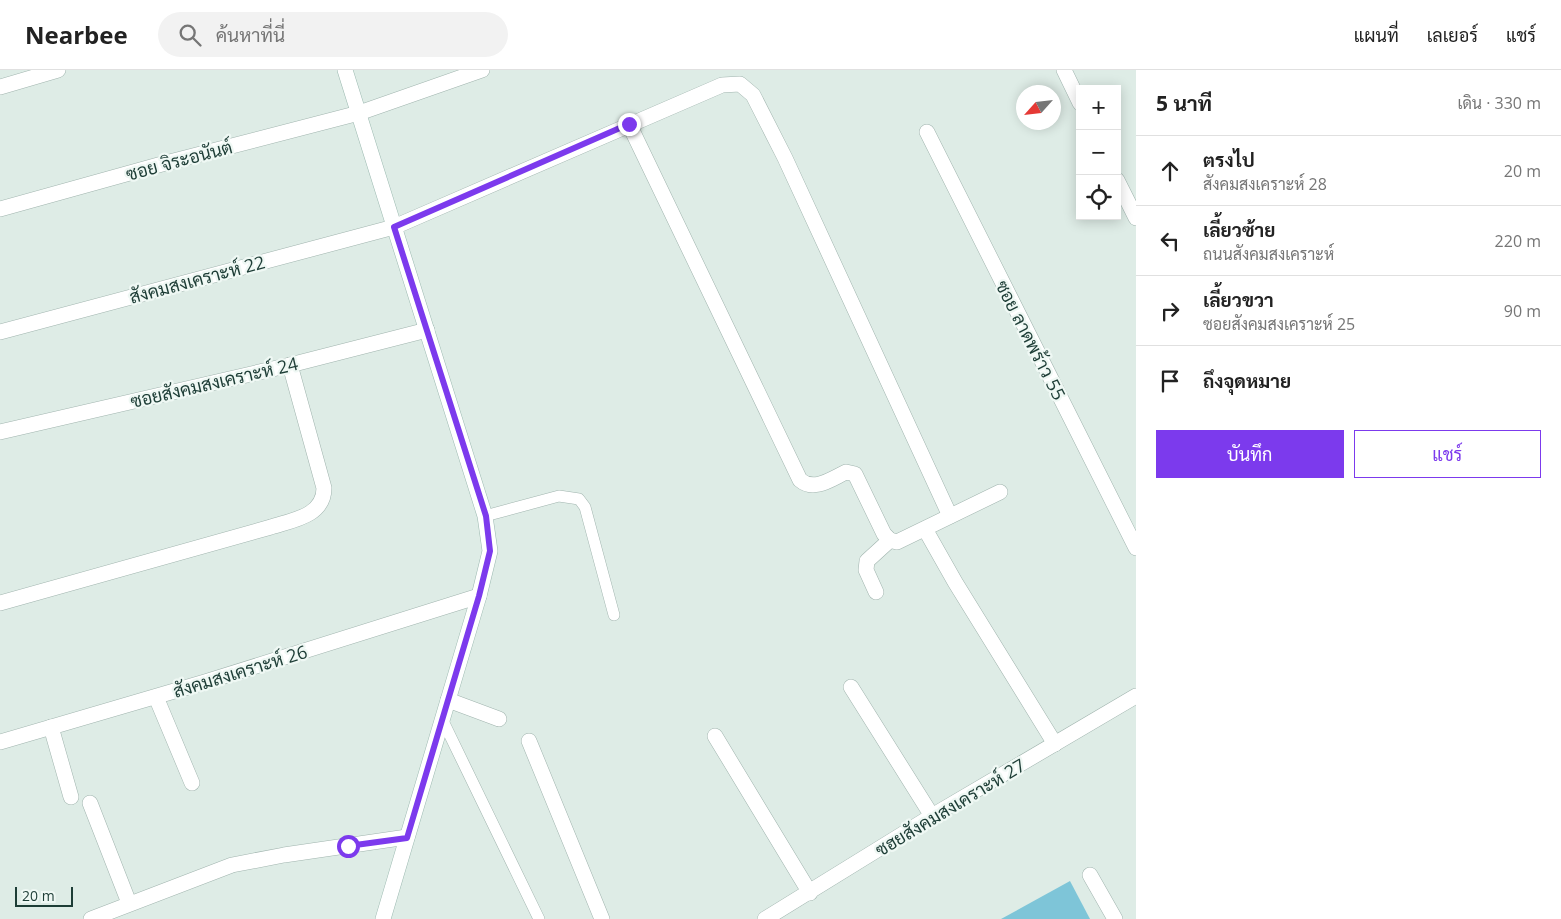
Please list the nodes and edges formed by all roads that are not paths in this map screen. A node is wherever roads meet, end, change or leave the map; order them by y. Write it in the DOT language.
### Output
graph roads {
  1 [pos="58,70"];
  2 [pos="345,70"];
  3 [pos="482,70"];
  4 [pos="1064,70"];
  5 [pos="0,87"];
  6 [pos="1076,95"];
  7 [pos="359,114"];
  8 [pos="629,124"];
  9 [pos="927,132"];
  10 [pos="1121,188"];
  11 [pos="0,209"];
  12 [pos="1136,218"];
  13 [pos="394,227"];
  14 [pos="427,330"];
  15 [pos="0,332"];
  16 [pos="290,365"];
  17 [pos="0,432"];
  18 [pos="1000,492"];
  19 [pos="486,516"];
  20 [pos="950,516"];
  21 [pos="925,529"];
  22 [pos="890,540"];
  23 [pos="1136,548"];
  24 [pos="876,592"];
  25 [pos="479,596"];
  26 [pos="0,603"];
  27 [pos="614,615"];
  28 [pos="851,687"];
  29 [pos="1136,696"];
  30 [pos="156,697"];
  31 [pos="448,700"];
  32 [pos="442,719"];
  33 [pos="499,719"];
  34 [pos="51,727"];
  35 [pos="715,736"];
  36 [pos="529,741"];
  37 [pos="0,742"];
  38 [pos="1055,744"];
  39 [pos="192,784"];
  40 [pos="71,797"];
  41 [pos="90,803"];
  42 [pos="932,816"];
  43 [pos="407,838"];
  44 [pos="1090,876"];
  45 [pos="810,892"];
  46 [pos="129,903"];
  47 [pos="91,919"];
  48 [pos="383,919"];
  49 [pos="538,919"];
  50 [pos="602,919"];
  51 [pos="765,919"];
  52 [pos="1115,919"];
  1 -- 5 [label="street"];
  2 -- 7 [label="street"];
  3 -- 7 [label="street, ซอย จิระอนันต์"];
  4 -- 6 [label="street"];
  7 -- 11 [label="street, ซอย จิระอนันต์"];
  7 -- 13 [label="street"];
  8 -- 13 [label="street, สังคมสงเคราะห์ 22"];
  8 -- 20 [label="street, สังคมสงเคราะห์ 22"];
  8 -- 22 [label="street"];
  9 -- 23 [label="street, ซอย ลาดพร้าว 55"];
  10 -- 12 [label="street"];
  13 -- 14 [label="street"];
  13 -- 15 [label="street, สังคมสงเคราะห์ 22"];
  14 -- 16 [label="street, ซอยสังคมสงเคราะห์ 24"];
  14 -- 19 [label="street"];
  16 -- 17 [label="street, ซอยสังคมสงเคราะห์ 24"];
  16 -- 26 [label="street"];
  18 -- 20 [label="street"];
  19 -- 25 [label="street"];
  19 -- 27 [label="lane"];
  20 -- 21 [label="street"];
  21 -- 22 [label="street"];
  21 -- 38 [label="street"];
  22 -- 24 [label="street"];
  25 -- 30 [label="street, สังคมสงเคราะห์ 26"];
  25 -- 31 [label="street"];
  28 -- 42 [label="street"];
  29 -- 38 [label="street, ซฮยสังคมสงเคราะห์ 27"];
  30 -- 34 [label="street, สังคมสงเคราะห์ 26"];
  30 -- 39 [label="street"];
  31 -- 32 [label="street"];
  31 -- 33 [label="street"];
  32 -- 43 [label="street"];
  32 -- 49 [label="lane"];
  34 -- 37 [label="street, สังคมสงเคราะห์ 26"];
  34 -- 40 [label="street"];
  35 -- 45 [label="street"];
  36 -- 50 [label="street"];
  38 -- 42 [label="street, ซฮยสังคมสงเคราะห์ 27"];
  41 -- 46 [label="street"];
  42 -- 45 [label="street, ซฮยสังคมสงเคราะห์ 27"];
  43 -- 46 [label="street"];
  43 -- 48 [label="street"];
  44 -- 52 [label="street"];
  45 -- 51 [label="street, ซฮยสังคมสงเคราะห์ 27"];
  46 -- 47 [label="street"];
}
